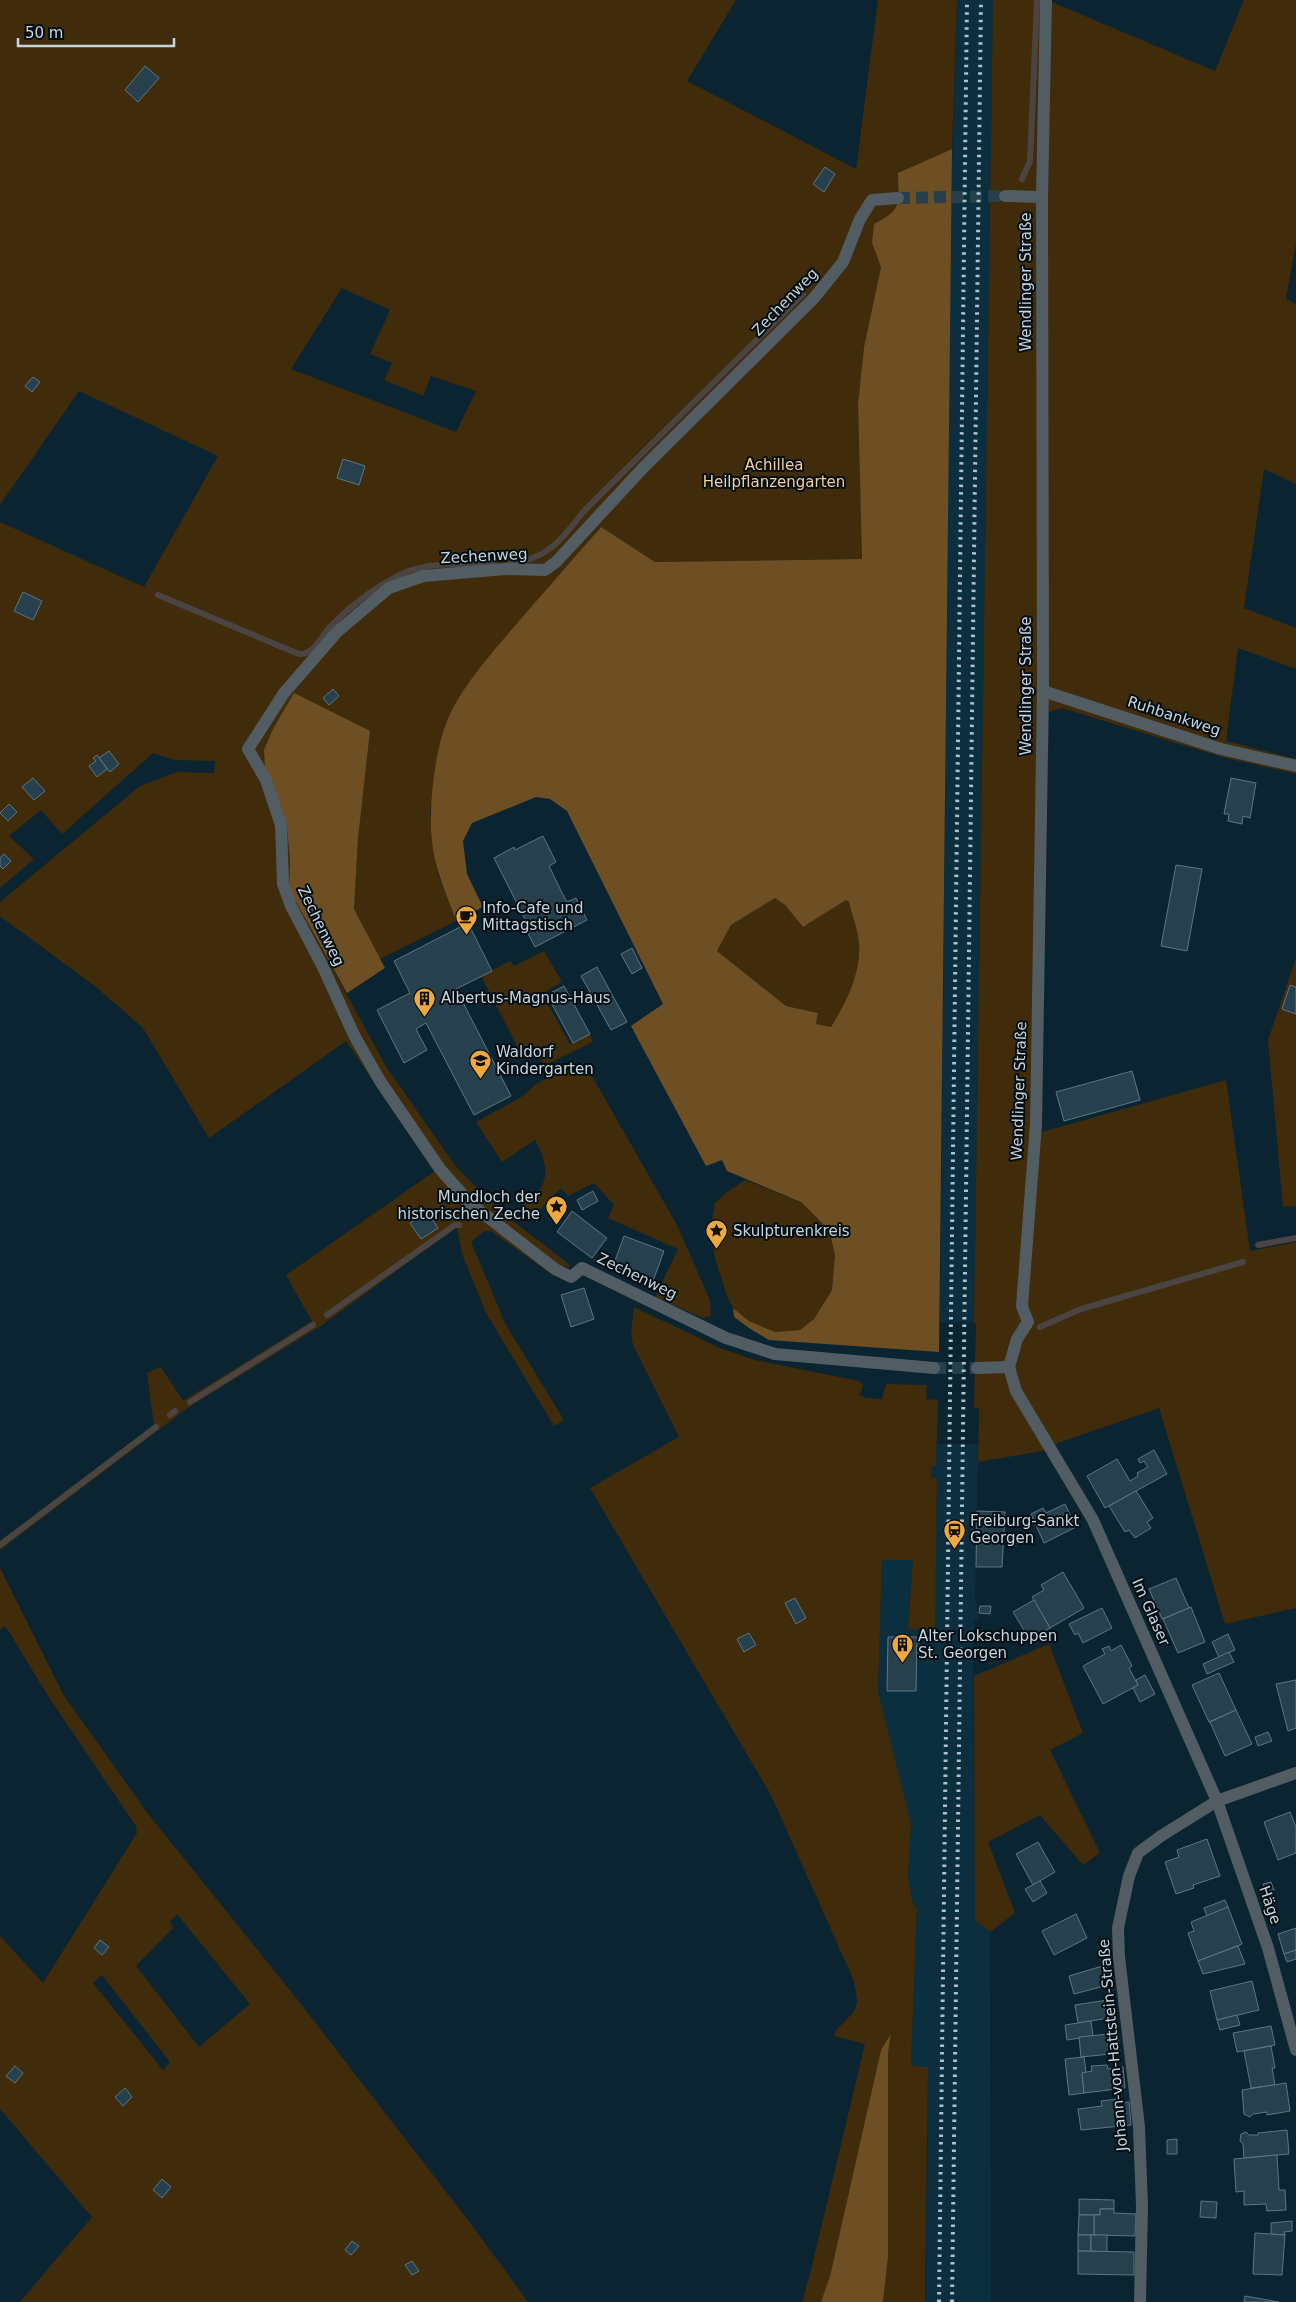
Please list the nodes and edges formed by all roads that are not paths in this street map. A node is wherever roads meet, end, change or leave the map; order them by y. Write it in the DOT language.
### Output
graph roads {
  1 [pos="1046,0"];
  2 [pos="1005,196"];
  3 [pos="1042,197"];
  4 [pos="898,198"];
  5 [pos="1043,691"];
  6 [pos="1296,766"];
  7 [pos="1009,1367"];
  8 [pos="934,1368"];
  9 [pos="977,1368"];
  10 [pos="1296,1773"];
  11 [pos="1217,1801"];
  12 [pos="1296,2050"];
  13 [pos="1140,2302"];
  1 -- 3 [label="street, Wendlinger Straße"];
  2 -- 3 [label="street"];
  3 -- 5 [label="street, Wendlinger Straße"];
  4 -- 8 [label="street, Zechenweg"];
  5 -- 6 [label="street, Ruhbankweg"];
  5 -- 7 [label="street, Wendlinger Straße"];
  7 -- 9 [label="street"];
  7 -- 11 [label="street, Im Glaser"];
  10 -- 11 [label="street"];
  11 -- 12 [label="street, Häge"];
  11 -- 13 [label="street, Johann-von-Hattstein-Straße"];
}
